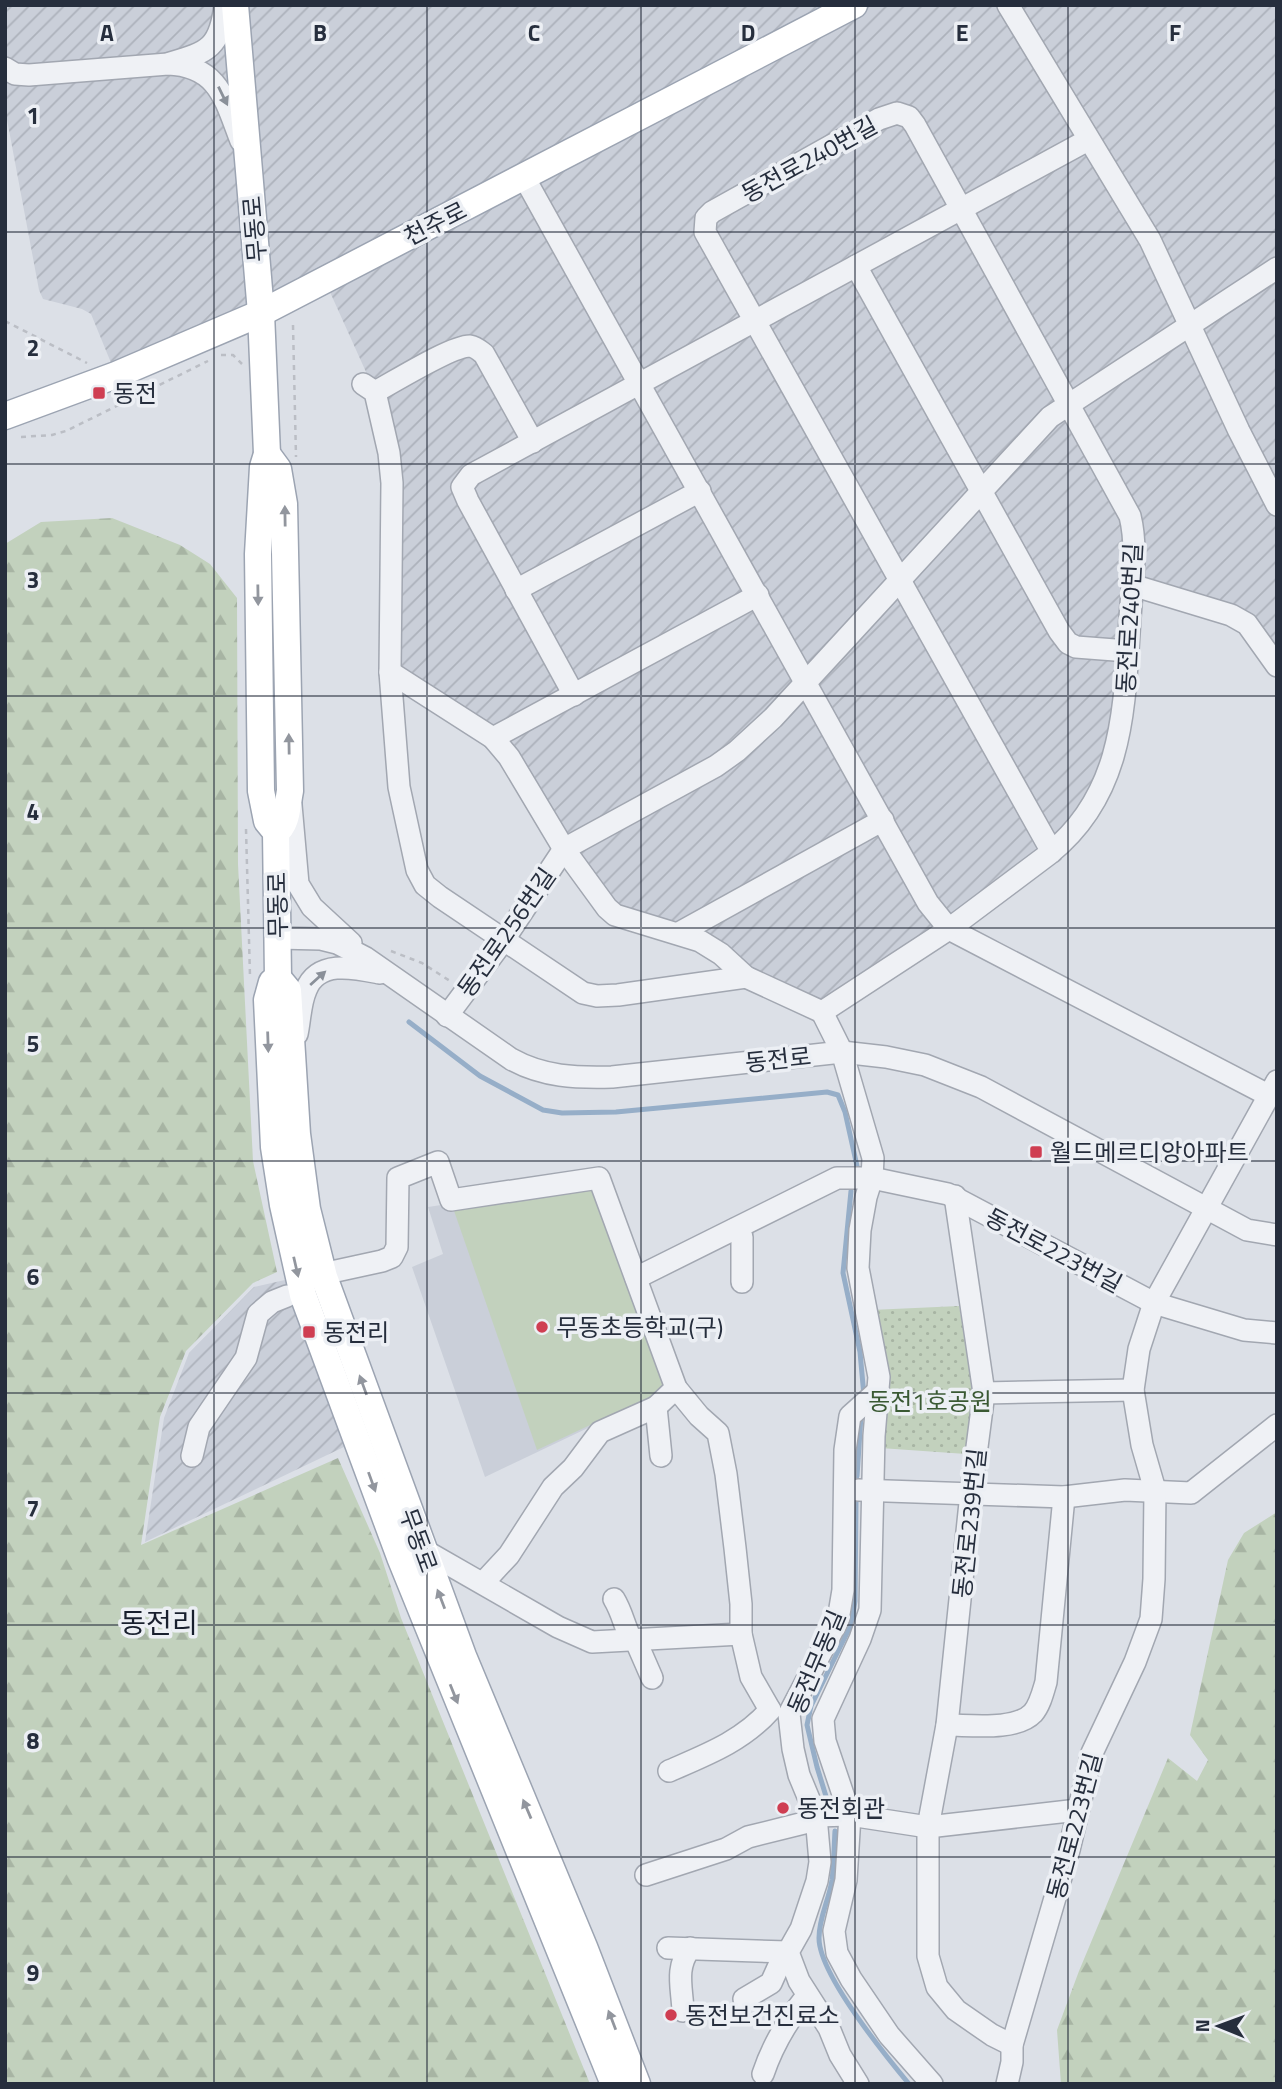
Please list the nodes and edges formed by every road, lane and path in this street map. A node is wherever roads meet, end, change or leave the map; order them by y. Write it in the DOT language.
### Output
graph roads {
  1 [pos="225,5"];
  2 [pos="234,5"];
  3 [pos="854,5"];
  4 [pos="1009,5"];
  5 [pos="168,64"];
  6 [pos="5,68"];
  7 [pos="1088,140"];
  8 [pos="248,159"];
  9 [pos="524,177"];
  10 [pos="961,209"];
  11 [pos="856,266"];
  12 [pos="1277,268"];
  13 [pos="261,313"];
  14 [pos="5,321"];
  15 [pos="754,322"];
  16 [pos="293,325"];
  17 [pos="1191,326"];
  18 [pos="219,355"];
  19 [pos="207,361"];
  20 [pos="243,370"];
  21 [pos="112,376"];
  22 [pos="640,384"];
  23 [pos="1069,404"];
  24 [pos="13,426"];
  25 [pos="533,442"];
  26 [pos="267,454"];
  27 [pos="297,463"];
  28 [pos="700,491"];
  29 [pos="981,491"];
  30 [pos="1277,505"];
  31 [pos="899,581"];
  32 [pos="1132,586"];
  33 [pos="516,590"];
  34 [pos="758,595"];
  35 [pos="1128,651"];
  36 [pos="1277,666"];
  37 [pos="390,672"];
  38 [pos="806,682"];
  39 [pos="574,695"];
  40 [pos="493,738"];
  41 [pos="290,791"];
  42 [pos="883,820"];
  43 [pos="246,822"];
  44 [pos="276,832"];
  45 [pos="564,849"];
  46 [pos="1052,852"];
  47 [pos="949,929"];
  48 [pos="679,933"];
  49 [pos="278,938"];
  50 [pos="503,942"];
  51 [pos="386,949"];
  52 [pos="390,975"];
  53 [pos="746,977"];
  54 [pos="278,978"];
  55 [pos="458,981"];
  56 [pos="250,982"];
  57 [pos="822,1012"];
  58 [pos="447,1016"];
  59 [pos="842,1052"];
  60 [pos="292,1064"];
  61 [pos="1271,1096"];
  62 [pos="872,1178"];
  63 [pos="955,1196"];
  64 [pos="1207,1209"];
  65 [pos="735,1229"];
  66 [pos="1277,1235"];
  67 [pos="336,1271"];
  68 [pos="636,1278"];
  69 [pos="742,1282"];
  70 [pos="287,1296"];
  71 [pos="1154,1303"];
  72 [pos="1277,1333"];
  73 [pos="879,1384"];
  74 [pos="677,1388"];
  75 [pos="1133,1390"];
  76 [pos="984,1393"];
  77 [pos="656,1407"];
  78 [pos="1277,1425"];
  79 [pos="192,1456"];
  80 [pos="661,1456"];
  81 [pos="873,1489"];
  82 [pos="842,1490"];
  83 [pos="1155,1490"];
  84 [pos="971,1493"];
  85 [pos="1064,1497"];
  86 [pos="422,1549"];
  87 [pos="483,1583"];
  88 [pos="614,1598"];
  89 [pos="741,1634"];
  90 [pos="633,1639"];
  91 [pos="652,1678"];
  92 [pos="780,1712"];
  93 [pos="947,1725"];
  94 [pos="669,1771"];
  95 [pos="1078,1810"];
  96 [pos="850,1815"];
  97 [pos="816,1818"];
  98 [pos="928,1827"];
  99 [pos="646,1875"];
  100 [pos="668,1948"];
  101 [pos="690,1948"];
  102 [pos="787,1952"];
  103 [pos="744,1999"];
  104 [pos="809,1999"];
  105 [pos="683,2011"];
  106 [pos="1012,2045"];
  107 [pos="763,2074"];
  108 [pos="614,2084"];
  109 [pos="637,2084"];
  110 [pos="858,2084"];
  111 [pos="932,2084"];
  112 [pos="1007,2084"];
  1 -- 5 [label="street"];
  2 -- 8 [label="main road, 무동로"];
  3 -- 9 [label="main road, 천주로"];
  4 -- 7 [label="street"];
  5 -- 6 [label="street"];
  5 -- 8 [label="street, one-way"];
  7 -- 10 [label="street"];
  7 -- 17 [label="street"];
  8 -- 13 [label="main road, 무동로"];
  9 -- 13 [label="main road, 천주로"];
  9 -- 22 [label="street"];
  10 -- 11 [label="street"];
  10 -- 15 [label="street, 동전로240번길"];
  10 -- 23 [label="street, 동전로240번길"];
  11 -- 15 [label="street"];
  11 -- 29 [label="street"];
  12 -- 17 [label="street"];
  13 -- 21 [label="main road, 천주로"];
  13 -- 26 [label="main road, 무동로"];
  14 -- 21 [label="path"];
  15 -- 22 [label="street"];
  15 -- 31 [label="street, 동전로240번길"];
  16 -- 27 [label="path"];
  17 -- 23 [label="street"];
  17 -- 30 [label="street"];
  18 -- 20 [label="path"];
  19 -- 24 [label="path"];
  21 -- 24 [label="main road, 천주로"];
  22 -- 25 [label="street"];
  22 -- 28 [label="street"];
  23 -- 29 [label="street"];
  23 -- 32 [label="street, 동전로240번길"];
  25 -- 33 [label="street"];
  25 -- 37 [label="street"];
  41 -- 26 [label="main road, 무동로, one-way"];
  26 -- 44 [label="main road, 무동로, one-way"];
  28 -- 33 [label="street"];
  28 -- 34 [label="street"];
  29 -- 31 [label="street"];
  29 -- 35 [label="street"];
  31 -- 38 [label="street"];
  31 -- 46 [label="street, 동전로240번길"];
  32 -- 35 [label="street, 동전로240번길"];
  32 -- 36 [label="street"];
  33 -- 39 [label="street"];
  34 -- 38 [label="street"];
  34 -- 39 [label="street"];
  35 -- 46 [label="street, 동전로240번길"];
  37 -- 40 [label="street"];
  37 -- 50 [label="street"];
  38 -- 42 [label="street"];
  38 -- 45 [label="street"];
  39 -- 40 [label="street"];
  40 -- 45 [label="street"];
  41 -- 44 [label="main road, 무동로"];
  41 -- 52 [label="street"];
  42 -- 47 [label="street"];
  42 -- 48 [label="street"];
  43 -- 56 [label="path"];
  44 -- 49 [label="main road, 무동로"];
  45 -- 48 [label="street"];
  45 -- 50 [label="street, 동전로256번길"];
  46 -- 47 [label="street, 동전로240번길"];
  47 -- 57 [label="street, 동전로240번길"];
  47 -- 61 [label="street"];
  48 -- 53 [label="street"];
  49 -- 52 [label="street, 동전로"];
  49 -- 54 [label="main road, 무동로"];
  50 -- 53 [label="street"];
  50 -- 58 [label="street, 동전로256번길"];
  51 -- 55 [label="path"];
  52 -- 58 [label="street, 동전로"];
  60 -- 52 [label="street, one-way"];
  53 -- 57 [label="street"];
  54 -- 60 [label="main road, 무동로"];
  54 -- 108 [label="main road, 무동로, one-way"];
  57 -- 59 [label="street"];
  58 -- 59 [label="street, 동전로"];
  59 -- 62 [label="street"];
  59 -- 64 [label="street, 동전로"];
  86 -- 60 [label="main road, 무동로, one-way"];
  61 -- 64 [label="street, 동전로223번길"];
  62 -- 63 [label="street"];
  62 -- 65 [label="street"];
  62 -- 73 [label="street"];
  63 -- 71 [label="street, 동전로223번길"];
  63 -- 76 [label="street, 동전로239번길"];
  64 -- 66 [label="street, 동전로"];
  64 -- 71 [label="street, 동전로223번길"];
  65 -- 68 [label="street"];
  65 -- 69 [label="street"];
  67 -- 68 [label="street"];
  68 -- 74 [label="street"];
  70 -- 79 [label="street"];
  71 -- 72 [label="street, 동전로223번길"];
  71 -- 75 [label="street, 동전로223번길"];
  73 -- 81 [label="street"];
  73 -- 82 [label="street, 동전무동길"];
  74 -- 77 [label="street"];
  74 -- 89 [label="street"];
  75 -- 76 [label="street"];
  75 -- 83 [label="street, 동전로223번길"];
  76 -- 84 [label="street, 동전로239번길"];
  77 -- 80 [label="street"];
  77 -- 87 [label="street"];
  78 -- 83 [label="street"];
  81 -- 82 [label="street"];
  81 -- 84 [label="street"];
  81 -- 96 [label="street"];
  82 -- 92 [label="street, 동전무동길"];
  83 -- 85 [label="street"];
  83 -- 95 [label="street, 동전로223번길"];
  84 -- 85 [label="street"];
  84 -- 93 [label="street, 동전로239번길"];
  85 -- 93 [label="street"];
  86 -- 87 [label="street"];
  109 -- 86 [label="main road, 무동로, one-way"];
  87 -- 90 [label="street"];
  88 -- 90 [label="street"];
  89 -- 90 [label="street"];
  89 -- 92 [label="street"];
  90 -- 91 [label="street"];
  92 -- 94 [label="street"];
  92 -- 97 [label="street, 동전무동길"];
  93 -- 98 [label="street, 동전로239번길"];
  95 -- 98 [label="street"];
  95 -- 106 [label="street, 동전로223번길"];
  96 -- 97 [label="street"];
  96 -- 98 [label="street"];
  96 -- 111 [label="street"];
  97 -- 99 [label="street"];
  97 -- 102 [label="street, 동전무동길"];
  98 -- 106 [label="street, 동전로239번길"];
  100 -- 101 [label="street"];
  101 -- 102 [label="street"];
  101 -- 105 [label="street"];
  102 -- 103 [label="street, 동전무동길"];
  102 -- 104 [label="street"];
  104 -- 107 [label="street"];
  104 -- 110 [label="street"];
  106 -- 112 [label="street, 동전로223번길"];
}
